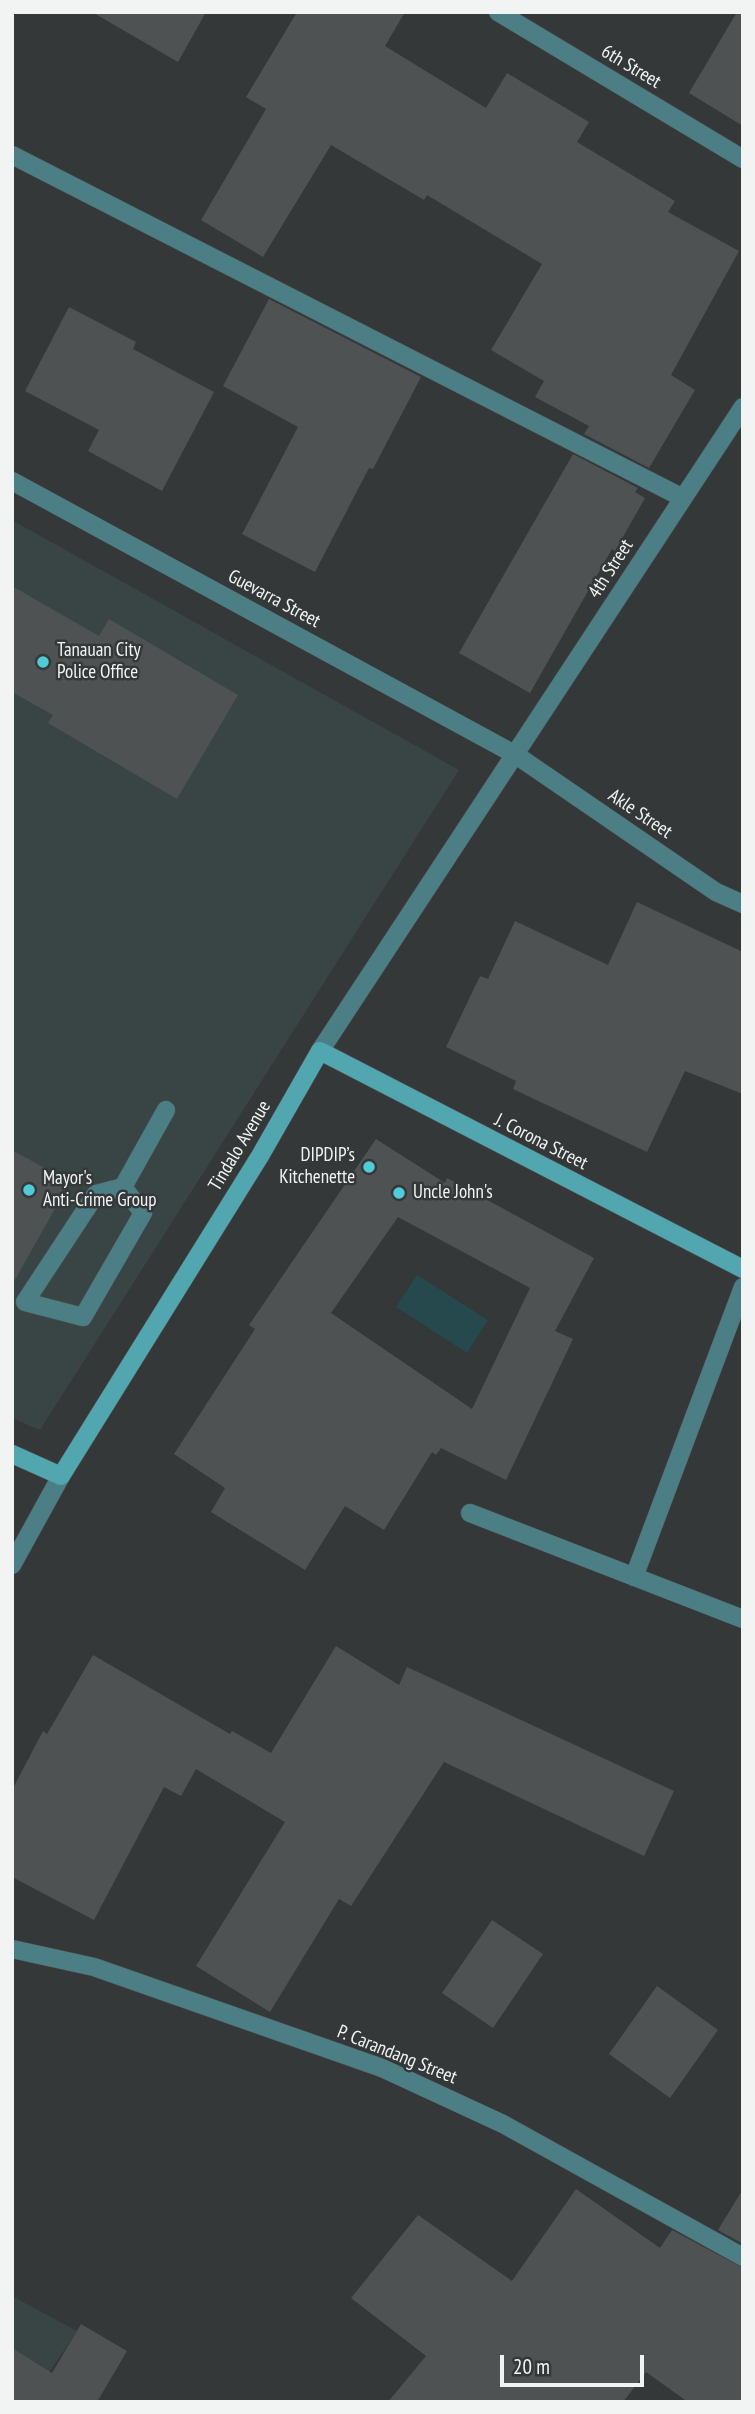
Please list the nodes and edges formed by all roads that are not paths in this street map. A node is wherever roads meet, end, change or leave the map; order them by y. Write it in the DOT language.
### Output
graph roads {
  1 [pos="509,15"];
  2 [pos="12,155"];
  3 [pos="743,159"];
  4 [pos="743,407"];
  5 [pos="12,481"];
  6 [pos="682,498"];
  7 [pos="516,755"];
  8 [pos="743,904"];
  9 [pos="320,1051"];
  10 [pos="166,1110"];
  11 [pos="123,1186"];
  12 [pos="743,1269"];
  13 [pos="743,1287"];
  14 [pos="12,1454"];
  15 [pos="61,1476"];
  16 [pos="470,1513"];
  17 [pos="12,1565"];
  18 [pos="634,1577"];
  19 [pos="743,1619"];
  20 [pos="12,1949"];
  21 [pos="743,2258"];
  1 -- 3 [label="street, 6th Street"];
  2 -- 6 [label="street"];
  4 -- 6 [label="street, 4th Street"];
  5 -- 7 [label="street, Guevarra Street"];
  6 -- 7 [label="street, 4th Street"];
  7 -- 8 [label="street, Akle Street"];
  7 -- 9 [label="street, Tindalo Avenue"];
  9 -- 12 [label="street, J. Corona Street"];
  9 -- 15 [label="street, Tindalo Avenue"];
  10 -- 11 [label="street"];
  11 -- 11 [label="street"];
  13 -- 18 [label="street"];
  14 -- 15 [label="street"];
  15 -- 17 [label="street, Tindalo Avenue"];
  16 -- 18 [label="street"];
  18 -- 19 [label="street"];
  20 -- 21 [label="street, P. Carandang Street"];
}
